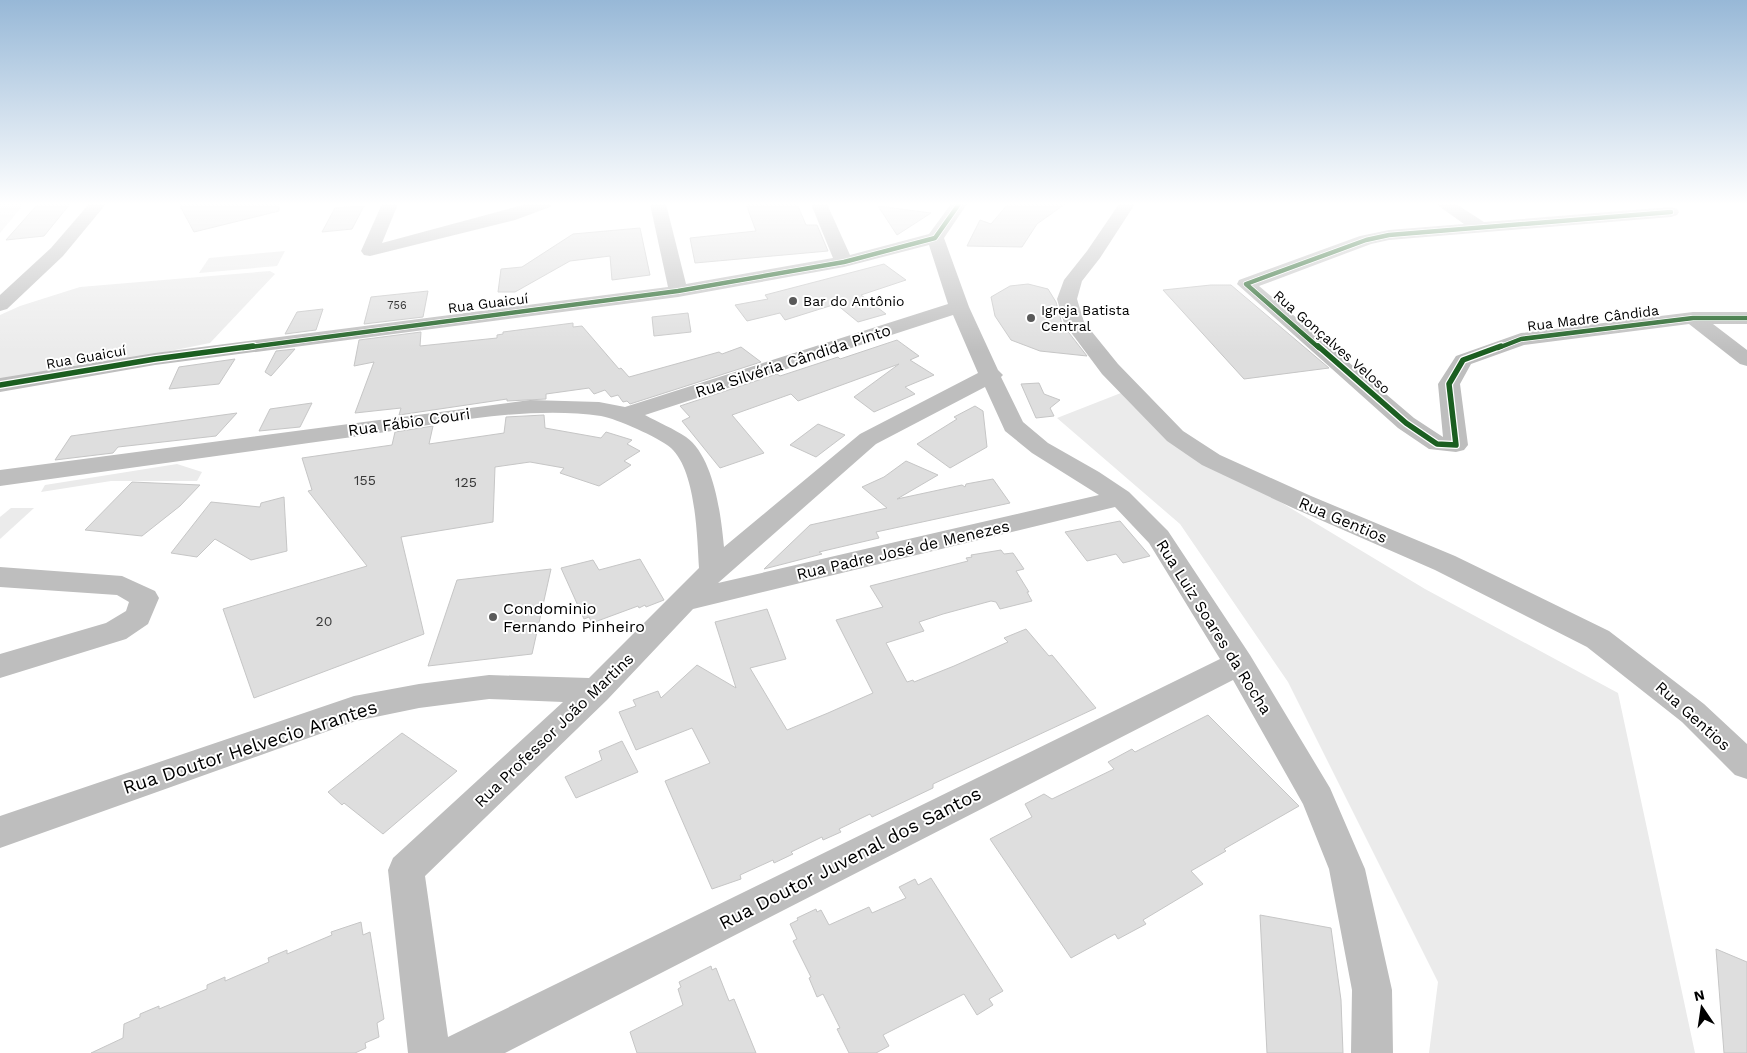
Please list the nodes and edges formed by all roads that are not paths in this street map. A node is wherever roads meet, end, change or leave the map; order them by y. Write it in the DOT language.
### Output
graph roads {
  1 [pos="55,253"];
  2 [pos="56,253"];
  3 [pos="669,253"];
  4 [pos="840,253"];
  5 [pos="878,253"];
  6 [pos="940,253"];
  7 [pos="1095,253"];
  8 [pos="1330,253"];
  9 [pos="844,262"];
  10 [pos="1,291"];
  11 [pos="678,291"];
  12 [pos="959,308"];
  13 [pos="1693,318"];
  14 [pos="1747,318"];
  15 [pos="1747,360"];
  16 [pos="992,375"];
  17 [pos="0,385"];
  18 [pos="626,414"];
  19 [pos="1437,444"];
  20 [pos="0,478"];
  21 [pos="1120,498"];
  22 [pos="713,571"];
  23 [pos="0,577"];
  24 [pos="685,601"];
  25 [pos="1239,663"];
  26 [pos="0,666"];
  27 [pos="596,691"];
  28 [pos="1747,765"];
  29 [pos="0,832"];
  30 [pos="429,1053"];
  31 [pos="461,1053"];
  32 [pos="1372,1053"];
  1 -- 10 [label="street"];
  2 -- 10 [label="street"];
  3 -- 11 [label="street"];
  4 -- 9 [label="street"];
  5 -- 9 [label="street, Rua Guaicuí"];
  6 -- 12 [label="street, Rua Luiz Soares da Rocha"];
  7 -- 28 [label="street, Rua Gentios"];
  8 -- 19 [label="street, Rua Gonçalves Veloso"];
  9 -- 11 [label="street, Rua Guaicuí"];
  11 -- 17 [label="street, Rua Guaicuí"];
  12 -- 16 [label="street, Rua Luiz Soares da Rocha"];
  12 -- 18 [label="street, Rua Silvéria Cândida Pinto"];
  13 -- 14 [label="street, Rua Madre Cândida"];
  13 -- 15 [label="street"];
  13 -- 19 [label="street, Rua Madre Cândida"];
  16 -- 21 [label="street, Rua Luiz Soares da Rocha"];
  16 -- 22 [label="street, Rua Professor João Martins"];
  18 -- 20 [label="street, Rua Fábio Couri"];
  18 -- 22 [label="street, Rua Fábio Couri"];
  21 -- 24 [label="street, Rua Padre José de Menezes"];
  21 -- 25 [label="street, Rua Luiz Soares da Rocha"];
  22 -- 24 [label="street, Rua Professor João Martins"];
  23 -- 26 [label="street"];
  24 -- 27 [label="street, Rua Professor João Martins"];
  25 -- 31 [label="street, Rua Doutor Juvenal dos Santos"];
  25 -- 32 [label="street, Rua Luiz Soares da Rocha"];
  27 -- 29 [label="street, Rua Doutor Helvecio Arantes"];
  27 -- 30 [label="street, Rua Professor João Martins"];
}
